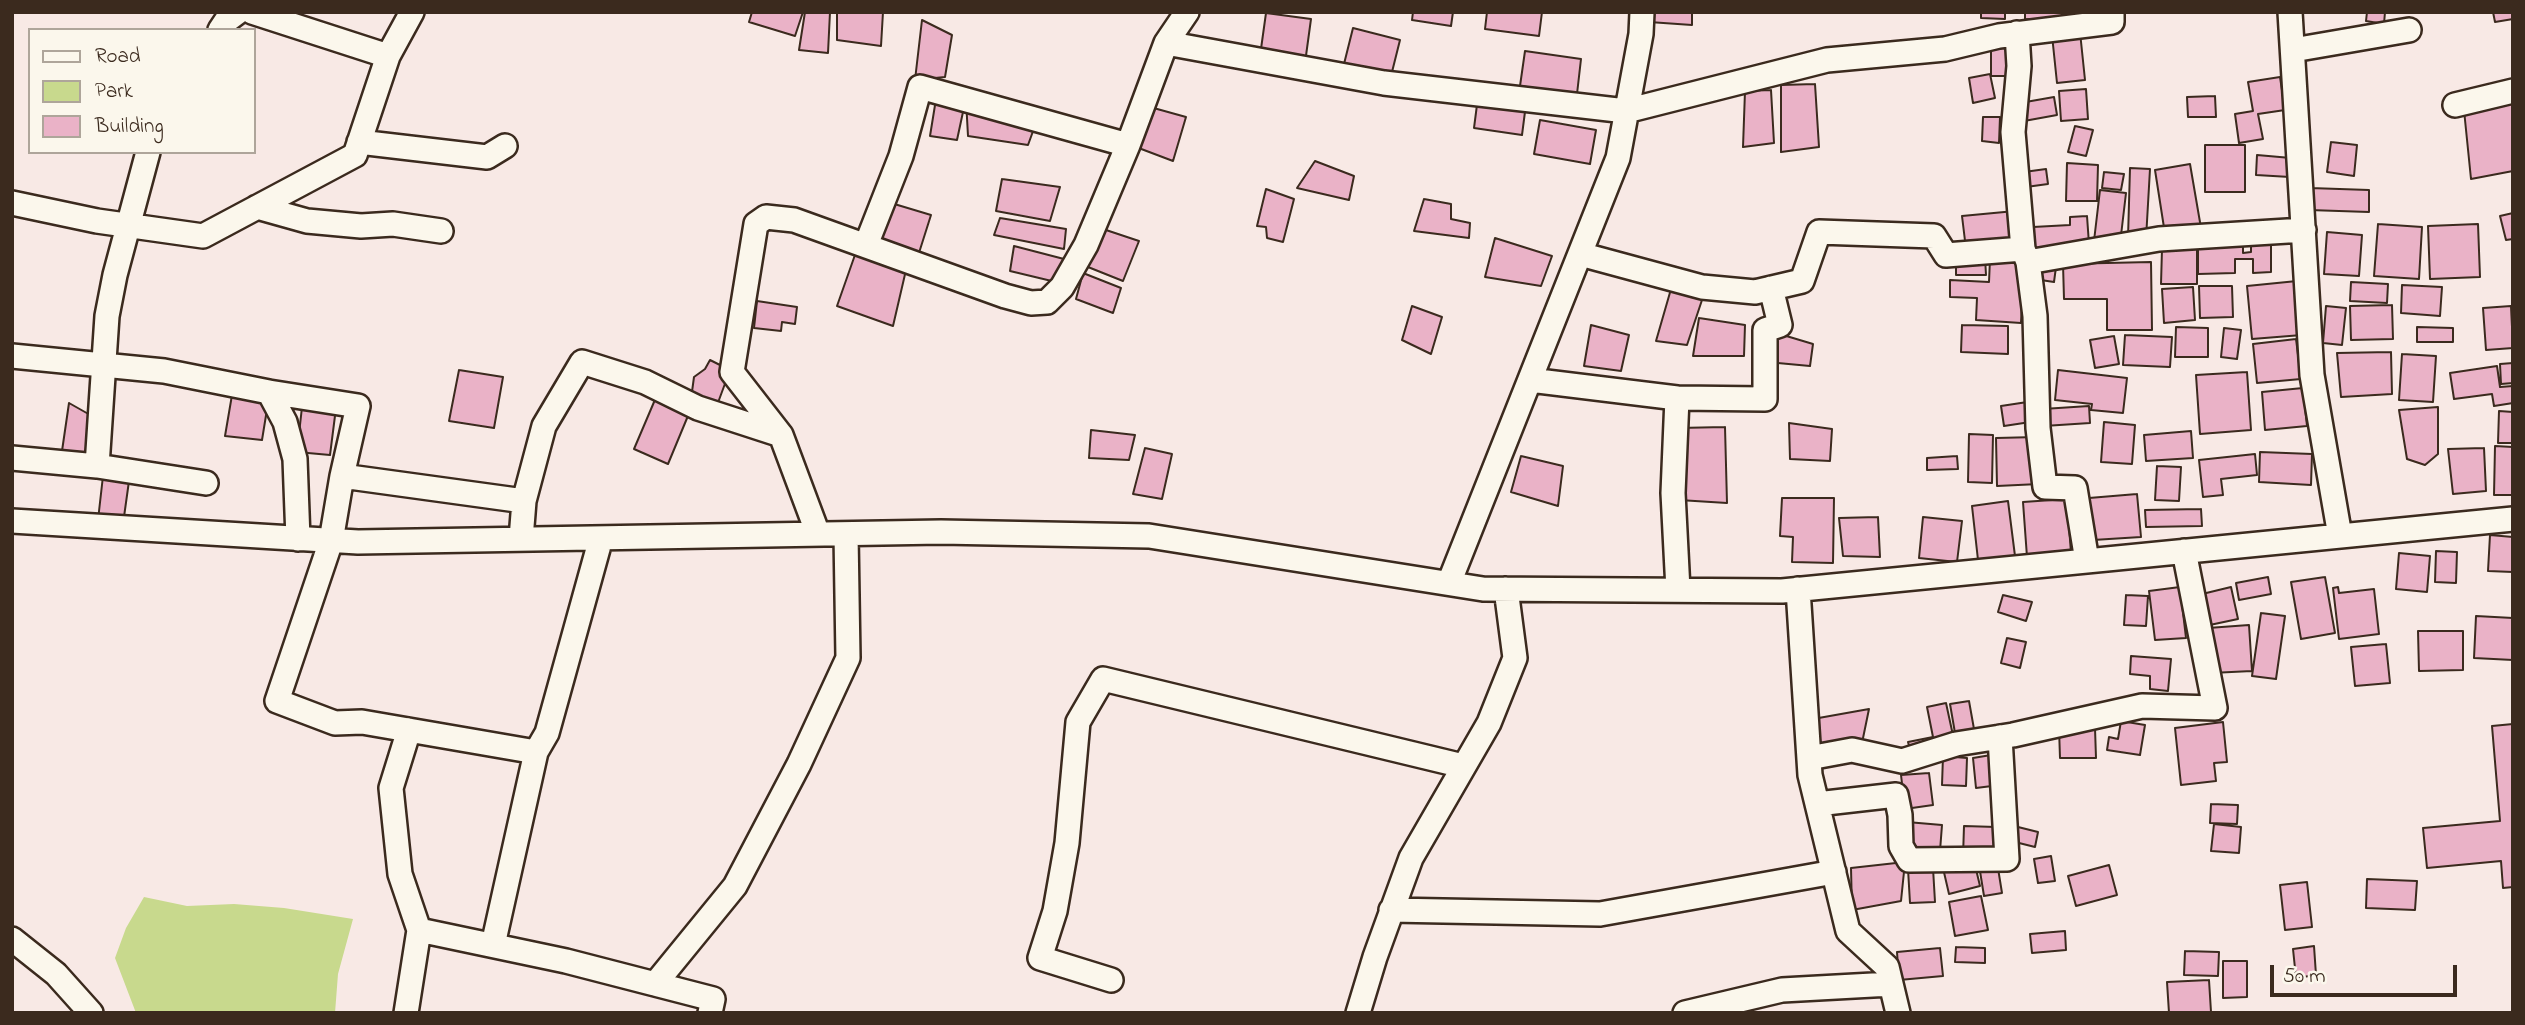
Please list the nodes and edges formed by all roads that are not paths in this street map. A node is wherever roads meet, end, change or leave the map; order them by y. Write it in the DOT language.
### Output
graph roads {
  1 [pos="238,12"];
  2 [pos="252,12"];
  3 [pos="412,12"];
  4 [pos="1187,12"];
  5 [pos="1642,12"];
  6 [pos="2112,12"];
  7 [pos="2290,12"];
  8 [pos="221,28"];
  9 [pos="2409,30"];
  10 [pos="2017,33"];
  11 [pos="1166,43"];
  12 [pos="2292,50"];
  13 [pos="388,56"];
  14 [pos="2513,91"];
  15 [pos="2455,105"];
  16 [pos="1626,111"];
  17 [pos="359,142"];
  18 [pos="1128,145"];
  19 [pos="505,146"];
  20 [pos="147,154"];
  21 [pos="12,204"];
  22 [pos="257,207"];
  23 [pos="128,225"];
  24 [pos="2304,230"];
  25 [pos="441,232"];
  26 [pos="866,245"];
  27 [pos="1580,254"];
  28 [pos="2026,256"];
  29 [pos="1771,288"];
  30 [pos="12,356"];
  31 [pos="103,365"];
  32 [pos="1530,380"];
  33 [pos="269,392"];
  34 [pos="1677,398"];
  35 [pos="781,435"];
  36 [pos="12,458"];
  37 [pos="97,466"];
  38 [pos="342,476"];
  39 [pos="206,483"];
  40 [pos="524,501"];
  41 [pos="2513,519"];
  42 [pos="12,521"];
  43 [pos="818,534"];
  44 [pos="846,534"];
  45 [pos="2340,536"];
  46 [pos="601,538"];
  47 [pos="298,539"];
  48 [pos="521,539"];
  49 [pos="331,541"];
  50 [pos="2184,551"];
  51 [pos="2087,561"];
  52 [pos="1449,583"];
  53 [pos="1506,589"];
  54 [pos="1798,589"];
  55 [pos="1678,590"];
  56 [pos="409,730"];
  57 [pos="2000,737"];
  58 [pos="536,752"];
  59 [pos="1809,758"];
  60 [pos="1463,765"];
  61 [pos="1817,804"];
  62 [pos="1834,873"];
  63 [pos="1391,910"];
  64 [pos="419,930"];
  65 [pos="12,939"];
  66 [pos="493,945"];
  67 [pos="1111,980"];
  68 [pos="656,984"];
  69 [pos="1891,985"];
  70 [pos="91,1013"];
  71 [pos="406,1013"];
  72 [pos="710,1013"];
  73 [pos="1358,1013"];
  74 [pos="1685,1013"];
  75 [pos="1898,1013"];
  1 -- 8 [label="street"];
  2 -- 13 [label="street"];
  3 -- 13 [label="street"];
  4 -- 11 [label="street"];
  5 -- 16 [label="street"];
  6 -- 10 [label="street"];
  7 -- 12 [label="street"];
  9 -- 12 [label="street"];
  10 -- 16 [label="street"];
  10 -- 28 [label="street"];
  11 -- 16 [label="street"];
  11 -- 18 [label="street"];
  12 -- 24 [label="street"];
  13 -- 17 [label="street"];
  14 -- 15 [label="street"];
  16 -- 27 [label="street"];
  17 -- 19 [label="street"];
  17 -- 22 [label="street"];
  18 -- 26 [label="street"];
  18 -- 26 [label="street"];
  20 -- 23 [label="street"];
  21 -- 23 [label="street"];
  22 -- 23 [label="street"];
  22 -- 25 [label="street"];
  23 -- 31 [label="street"];
  24 -- 28 [label="street"];
  24 -- 45 [label="street"];
  26 -- 35 [label="street"];
  27 -- 29 [label="street"];
  27 -- 32 [label="street"];
  28 -- 29 [label="street"];
  28 -- 51 [label="street"];
  29 -- 34 [label="street"];
  30 -- 31 [label="street"];
  31 -- 33 [label="street"];
  31 -- 37 [label="street"];
  32 -- 34 [label="street"];
  32 -- 52 [label="street"];
  33 -- 38 [label="street"];
  33 -- 47 [label="street"];
  34 -- 55 [label="street"];
  35 -- 40 [label="street"];
  35 -- 43 [label="street"];
  36 -- 37 [label="street"];
  37 -- 39 [label="street"];
  38 -- 40 [label="street"];
  38 -- 49 [label="street"];
  40 -- 48 [label="street"];
  41 -- 45 [label="street"];
  42 -- 47 [label="street"];
  43 -- 44 [label="street"];
  43 -- 46 [label="street"];
  44 -- 52 [label="street"];
  44 -- 68 [label="street"];
  45 -- 50 [label="street"];
  46 -- 48 [label="street"];
  46 -- 58 [label="street"];
  47 -- 49 [label="street"];
  48 -- 49 [label="street"];
  49 -- 56 [label="street"];
  50 -- 51 [label="street"];
  50 -- 57 [label="street"];
  51 -- 54 [label="street"];
  52 -- 53 [label="street"];
  53 -- 55 [label="street"];
  53 -- 60 [label="street"];
  54 -- 55 [label="street"];
  54 -- 59 [label="street"];
  56 -- 58 [label="street"];
  56 -- 64 [label="street"];
  57 -- 59 [label="street"];
  57 -- 61 [label="street"];
  58 -- 66 [label="street"];
  59 -- 61 [label="street"];
  60 -- 63 [label="street"];
  60 -- 67 [label="street"];
  61 -- 62 [label="street"];
  62 -- 63 [label="street"];
  62 -- 69 [label="street"];
  63 -- 73 [label="street"];
  64 -- 66 [label="street"];
  64 -- 71 [label="street"];
  65 -- 70 [label="street"];
  66 -- 68 [label="street"];
  68 -- 72 [label="street"];
  69 -- 74 [label="street"];
  69 -- 75 [label="street"];
}
